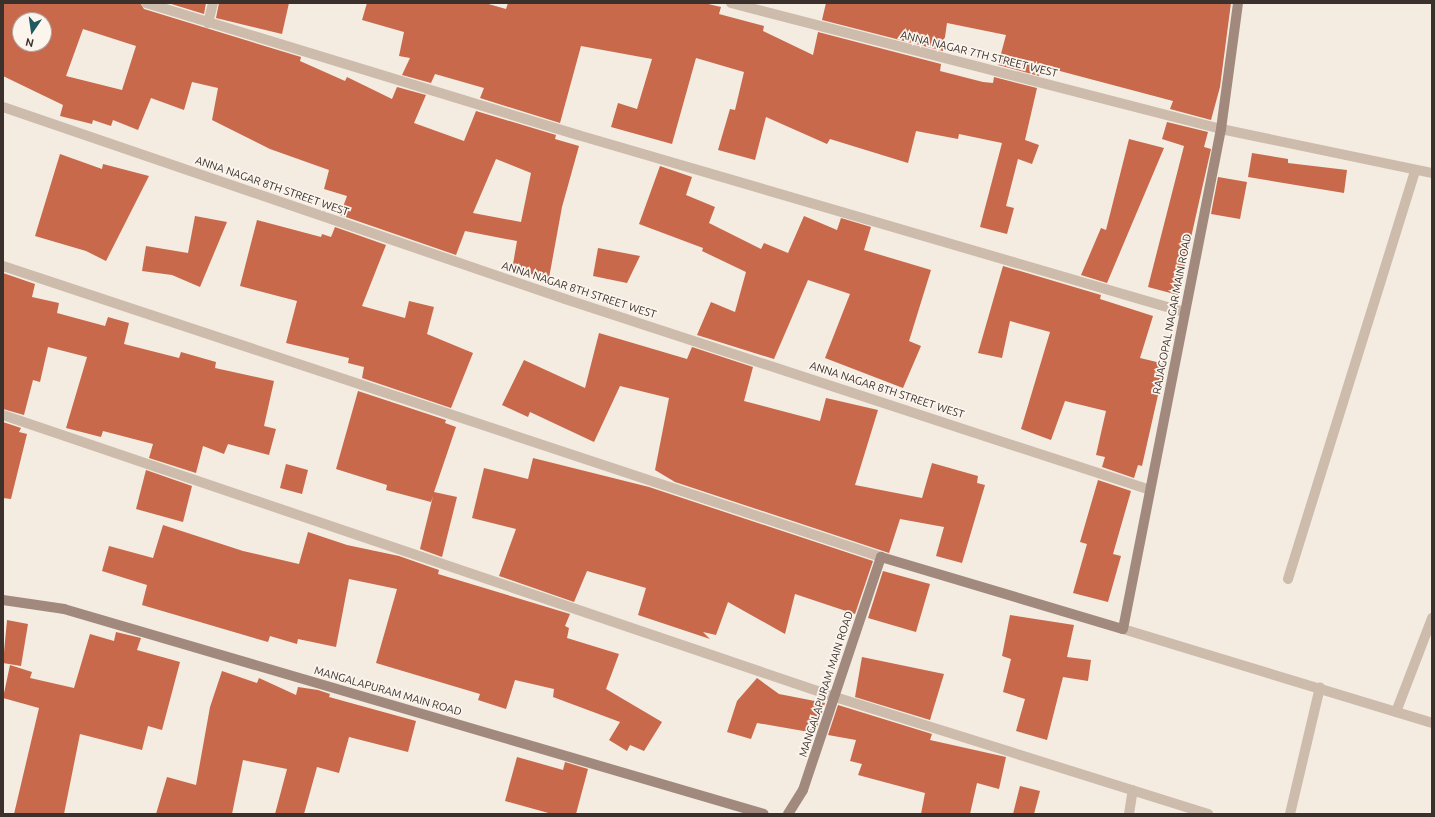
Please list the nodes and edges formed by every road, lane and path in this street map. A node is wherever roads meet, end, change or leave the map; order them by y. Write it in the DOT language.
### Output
graph roads {
  1 [pos="146,3"];
  2 [pos="213,3"];
  3 [pos="731,3"];
  4 [pos="1238,3"];
  5 [pos="208,23"];
  6 [pos="3,107"];
  7 [pos="1221,129"];
  8 [pos="1415,171"];
  9 [pos="1432,174"];
  10 [pos="3,266"];
  11 [pos="1184,312"];
  12 [pos="3,415"];
  13 [pos="1150,490"];
  14 [pos="880,557"];
  15 [pos="1288,579"];
  16 [pos="3,600"];
  17 [pos="1432,618"];
  18 [pos="1123,629"];
  19 [pos="1320,686"];
  20 [pos="835,697"];
  21 [pos="1396,712"];
  22 [pos="1432,724"];
  23 [pos="1133,790"];
  24 [pos="764,814"];
  25 [pos="788,814"];
  26 [pos="1129,814"];
  27 [pos="1208,814"];
  28 [pos="1290,814"];
  1 -- 5 [label="street"];
  2 -- 5 [label="street"];
  3 -- 7 [label="street, ANNA NAGAR 7TH STREET WEST"];
  4 -- 7 [label="street, RAJAGOPAL NAGAR MAIN ROAD"];
  5 -- 11 [label="street"];
  6 -- 13 [label="street, ANNA NAGAR 8TH STREET WEST"];
  7 -- 8 [label="street, ANNA NAGAR 7TH STREET WEST"];
  7 -- 11 [label="street, RAJAGOPAL NAGAR MAIN ROAD"];
  8 -- 9 [label="street, ANNA NAGAR 7TH STREET WEST"];
  8 -- 15 [label="street"];
  10 -- 14 [label="street"];
  11 -- 13 [label="street, RAJAGOPAL NAGAR MAIN ROAD"];
  12 -- 20 [label="street"];
  13 -- 18 [label="street, RAJAGOPAL NAGAR MAIN ROAD"];
  14 -- 18 [label="street"];
  14 -- 20 [label="street, MANGALAPURAM MAIN ROAD"];
  16 -- 24 [label="street, MANGALAPURAM MAIN ROAD"];
  17 -- 21 [label="street"];
  18 -- 19 [label="street"];
  19 -- 21 [label="street"];
  19 -- 28 [label="street"];
  20 -- 23 [label="street"];
  20 -- 25 [label="street, MANGALAPURAM MAIN ROAD"];
  21 -- 22 [label="street"];
  23 -- 26 [label="street"];
  23 -- 27 [label="street"];
}
